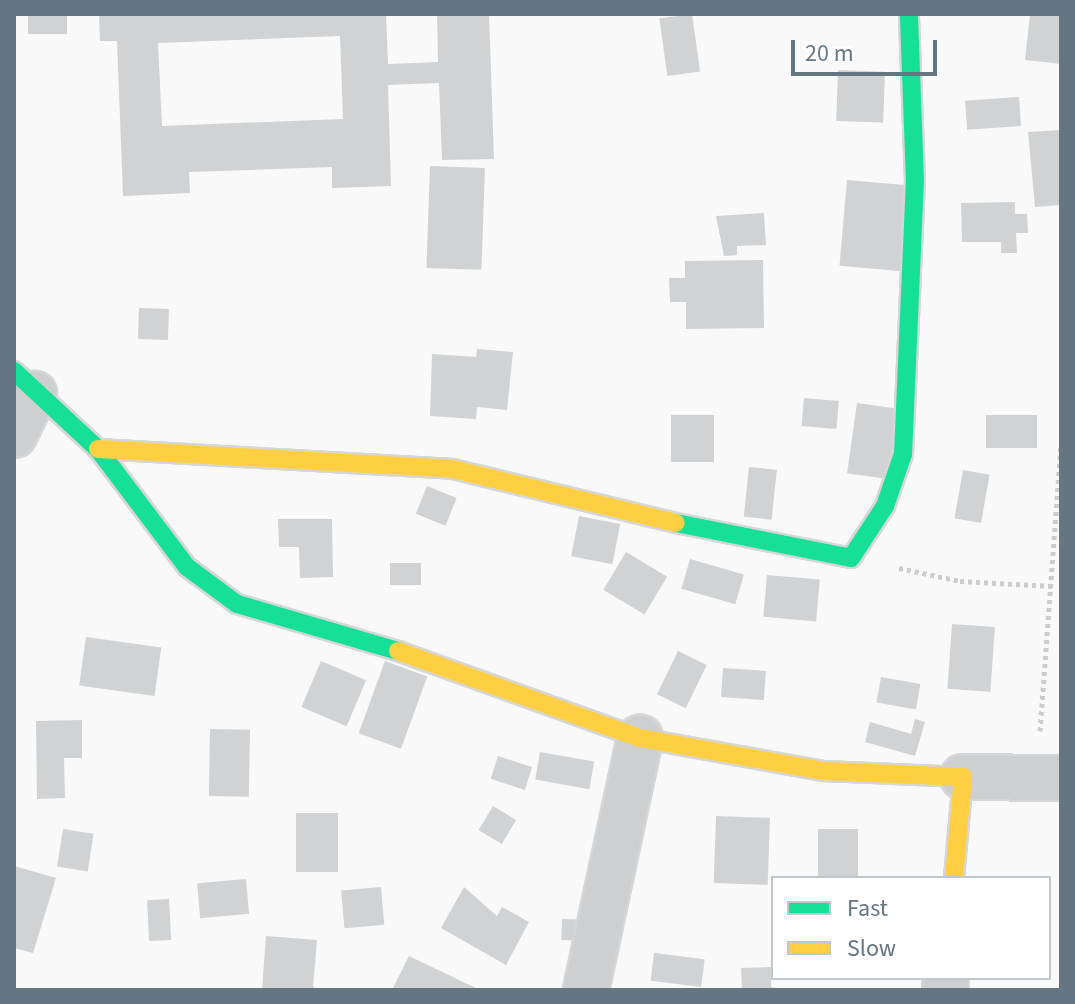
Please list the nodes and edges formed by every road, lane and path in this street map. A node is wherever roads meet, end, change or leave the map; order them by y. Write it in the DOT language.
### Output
graph roads {
  1 [pos="909,14"];
  2 [pos="24,383"];
  3 [pos="14,435"];
  4 [pos="1061,446"];
  5 [pos="98,449"];
  6 [pos="851,558"];
  7 [pos="1052,586"];
  8 [pos="640,738"];
  9 [pos="963,777"];
  10 [pos="1047,779"];
  11 [pos="954,876"];
  12 [pos="586,990"];
  1 -- 6 [label="street"];
  2 -- 3 [label="street"];
  2 -- 5 [label="street"];
  4 -- 7 [label="path"];
  5 -- 6 [label="street"];
  5 -- 8 [label="street"];
  6 -- 7 [label="path"];
  7 -- 10 [label="path"];
  8 -- 9 [label="street"];
  8 -- 12 [label="street"];
  9 -- 10 [label="street"];
  9 -- 11 [label="street"];
}
